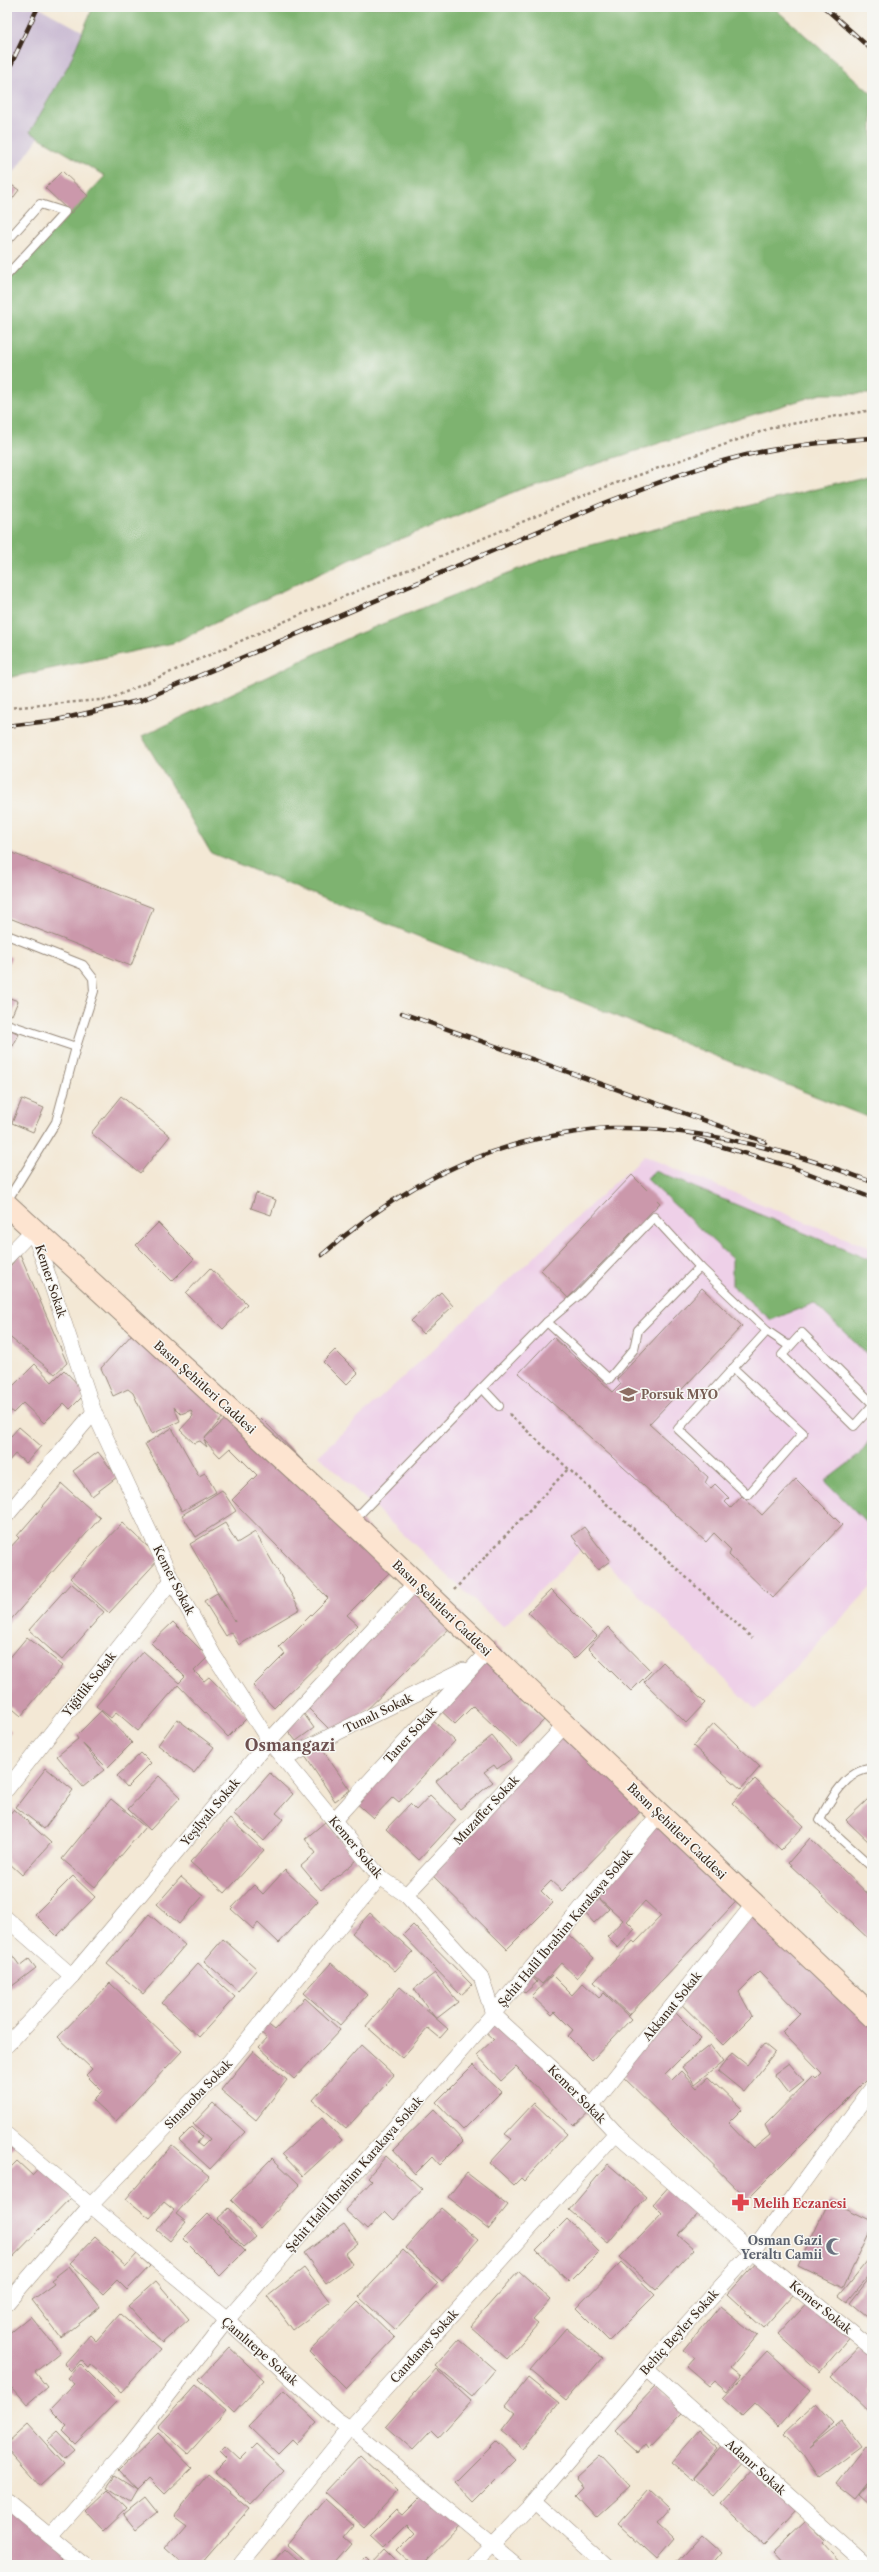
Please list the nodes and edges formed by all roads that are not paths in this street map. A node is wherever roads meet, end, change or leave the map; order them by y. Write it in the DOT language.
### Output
graph roads {
  1 [pos="7,241"];
  2 [pos="7,275"];
  3 [pos="7,935"];
  4 [pos="7,1024"];
  5 [pos="76,1047"];
  6 [pos="7,1201"];
  7 [pos="7,1205"];
  8 [pos="34,1230"];
  9 [pos="7,1257"];
  10 [pos="700,1267"];
  11 [pos="547,1322"];
  12 [pos="767,1331"];
  13 [pos="790,1346"];
  14 [pos="733,1368"];
  15 [pos="482,1388"];
  16 [pos="872,1404"];
  17 [pos="499,1406"];
  18 [pos="94,1412"];
  19 [pos="7,1515"];
  20 [pos="352,1522"];
  21 [pos="172,1580"];
  22 [pos="416,1582"];
  23 [pos="488,1651"];
  24 [pos="473,1666"];
  25 [pos="566,1724"];
  26 [pos="269,1741"];
  27 [pos="284,1759"];
  28 [pos="872,1769"];
  29 [pos="7,1789"];
  30 [pos="660,1814"];
  31 [pos="334,1820"];
  32 [pos="872,1867"];
  33 [pos="380,1877"];
  34 [pos="406,1896"];
  35 [pos="753,1905"];
  36 [pos="7,1919"];
  37 [pos="72,1976"];
  38 [pos="869,2008"];
  39 [pos="493,2014"];
  40 [pos="7,2045"];
  41 [pos="872,2088"];
  42 [pos="591,2107"];
  43 [pos="616,2133"];
  44 [pos="7,2135"];
  45 [pos="90,2207"];
  46 [pos="752,2252"];
  47 [pos="7,2303"];
  48 [pos="227,2320"];
  49 [pos="872,2349"];
  50 [pos="646,2369"];
  51 [pos="350,2428"];
  52 [pos="7,2501"];
  53 [pos="535,2501"];
  54 [pos="50,2536"];
  55 [pos="492,2544"];
  56 [pos="80,2563"];
  57 [pos="240,2565"];
  58 [pos="472,2565"];
  59 [pos="515,2565"];
  60 [pos="606,2565"];
  61 [pos="867,2565"];
  1 -- 2 [label="lane"];
  3 -- 5 [label="lane"];
  4 -- 5 [label="lane"];
  5 -- 6 [label="lane"];
  7 -- 8 [label="main road, Basın Şehitleri Caddesi"];
  8 -- 9 [label="street"];
  8 -- 18 [label="street, Kemer Sokak"];
  8 -- 20 [label="main road, Basın Şehitleri Caddesi"];
  10 -- 11 [label="lane"];
  10 -- 11 [label="lane"];
  10 -- 12 [label="lane"];
  11 -- 15 [label="lane"];
  12 -- 13 [label="lane"];
  12 -- 14 [label="lane"];
  13 -- 16 [label="lane"];
  13 -- 16 [label="lane"];
  14 -- 14 [label="lane"];
  15 -- 17 [label="lane"];
  15 -- 20 [label="lane"];
  18 -- 19 [label="street"];
  18 -- 21 [label="street, Kemer Sokak"];
  20 -- 22 [label="main road, Basın Şehitleri Caddesi"];
  21 -- 26 [label="street, Kemer Sokak"];
  21 -- 29 [label="street, Yiğitlik Sokak"];
  22 -- 23 [label="main road, Basın Şehitleri Caddesi"];
  22 -- 26 [label="street, Yeşilyalı Sokak"];
  23 -- 24 [label="street, Taner Sokak"];
  23 -- 25 [label="main road, Basın Şehitleri Caddesi"];
  24 -- 27 [label="street, Tunalı Sokak"];
  24 -- 31 [label="street, Taner Sokak"];
  25 -- 30 [label="main road, Basın Şehitleri Caddesi"];
  25 -- 34 [label="street, Muzaffer Sokak"];
  26 -- 27 [label="street, Kemer Sokak"];
  26 -- 37 [label="street, Yeşilyalı Sokak"];
  27 -- 31 [label="street, Kemer Sokak"];
  28 -- 32 [label="lane"];
  30 -- 35 [label="main road, Basın Şehitleri Caddesi"];
  30 -- 39 [label="street, Şehit Halil İbrahim Karakaya Sokak"];
  31 -- 33 [label="street, Kemer Sokak"];
  33 -- 34 [label="street, Kemer Sokak"];
  33 -- 45 [label="street, Sinanoba Sokak"];
  34 -- 39 [label="street, Kemer Sokak"];
  35 -- 38 [label="main road, Basın Şehitleri Caddesi"];
  35 -- 42 [label="street, Akkanat Sokak"];
  36 -- 37 [label="street"];
  37 -- 40 [label="street, Yeşilyalı Sokak"];
  39 -- 42 [label="street, Kemer Sokak"];
  39 -- 48 [label="street, Şehit Halil İbrahim Karakaya Sokak"];
  41 -- 46 [label="street, Behiç Beyler Sokak"];
  42 -- 43 [label="street, Kemer Sokak"];
  43 -- 46 [label="street, Kemer Sokak"];
  43 -- 51 [label="street, Candanay Sokak"];
  44 -- 45 [label="street, Çamlıtepe Sokak"];
  45 -- 47 [label="street, Sinanoba Sokak"];
  45 -- 48 [label="street, Çamlıtepe Sokak"];
  46 -- 49 [label="street, Kemer Sokak"];
  46 -- 50 [label="street, Behiç Beyler Sokak"];
  48 -- 51 [label="street, Çamlıtepe Sokak"];
  48 -- 54 [label="street, Şehit Halil İbrahim Karakaya Sokak"];
  50 -- 53 [label="street, Behiç Beyler Sokak"];
  50 -- 61 [label="street, Adanır Sokak"];
  51 -- 55 [label="street, Çamlıtepe Sokak"];
  51 -- 57 [label="street, Candanay Sokak"];
  52 -- 54 [label="street"];
  53 -- 55 [label="street, Behiç Beyler Sokak"];
  53 -- 60 [label="street"];
  54 -- 56 [label="street"];
  55 -- 58 [label="street, Behiç Beyler Sokak"];
  55 -- 59 [label="street, Çamlıtepe Sokak"];
}
